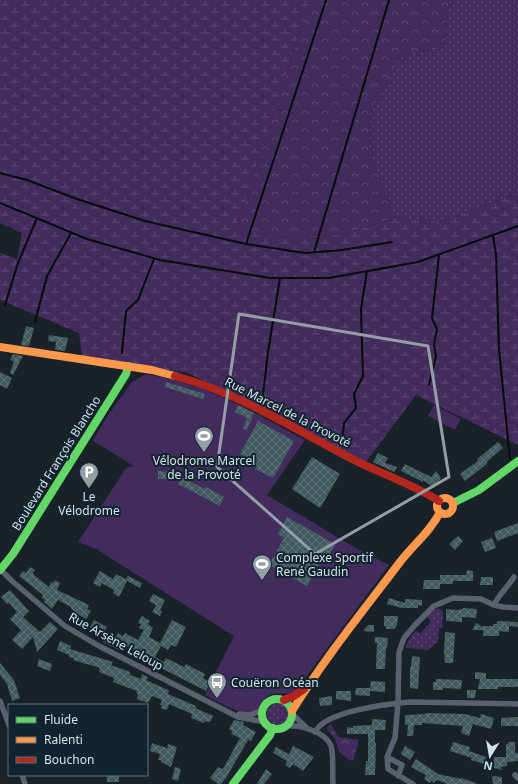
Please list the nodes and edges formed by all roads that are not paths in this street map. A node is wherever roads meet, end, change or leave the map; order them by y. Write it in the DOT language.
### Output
graph roads {
  1 [pos="0,347"];
  2 [pos="128,366"];
  3 [pos="518,461"];
  4 [pos="438,501"];
  5 [pos="452,503"];
  6 [pos="440,512"];
  7 [pos="0,570"];
  8 [pos="514,577"];
  9 [pos="494,604"];
  10 [pos="518,608"];
  11 [pos="307,687"];
  12 [pos="284,700"];
  13 [pos="0,701"];
  14 [pos="398,703"];
  15 [pos="518,704"];
  16 [pos="263,710"];
  17 [pos="292,713"];
  18 [pos="235,714"];
  19 [pos="8,722"];
  20 [pos="265,722"];
  21 [pos="286,726"];
  22 [pos="306,727"];
  23 [pos="273,728"];
  24 [pos="315,732"];
  25 [pos="388,757"];
  26 [pos="398,776"];
  27 [pos="233,784"];
  28 [pos="333,784"];
  29 [pos="413,784"];
  1 -- 2 [label="main road, Rue Marcel de la Provoté"];
  2 -- 4 [label="main road, Rue Marcel de la Provoté"];
  2 -- 7 [label="main road, Boulevard François Blancho"];
  3 -- 5 [label="main road"];
  4 -- 5 [label="main road"];
  4 -- 6 [label="main road"];
  5 -- 6 [label="main road"];
  6 -- 11 [label="main road"];
  7 -- 18 [label="street, Rue Arsène Leloup"];
  8 -- 9 [label="street"];
  9 -- 10 [label="street"];
  9 -- 14 [label="street"];
  11 -- 12 [label="main road"];
  11 -- 17 [label="main road"];
  12 -- 16 [label="main road"];
  12 -- 17 [label="main road"];
  13 -- 19 [label="street"];
  14 -- 15 [label="street"];
  14 -- 24 [label="street"];
  14 -- 25 [label="street"];
  16 -- 18 [label="street, Rue Arsène Leloup"];
  16 -- 20 [label="main road"];
  17 -- 21 [label="main road"];
  17 -- 22 [label="street"];
  18 -- 20 [label="street, Rue Arsène Leloup"];
  20 -- 23 [label="main road"];
  21 -- 22 [label="street"];
  21 -- 23 [label="main road"];
  22 -- 24 [label="street"];
  23 -- 27 [label="main road"];
  24 -- 28 [label="street"];
  25 -- 26 [label="street"];
  25 -- 26 [label="street"];
  26 -- 29 [label="street"];
}
